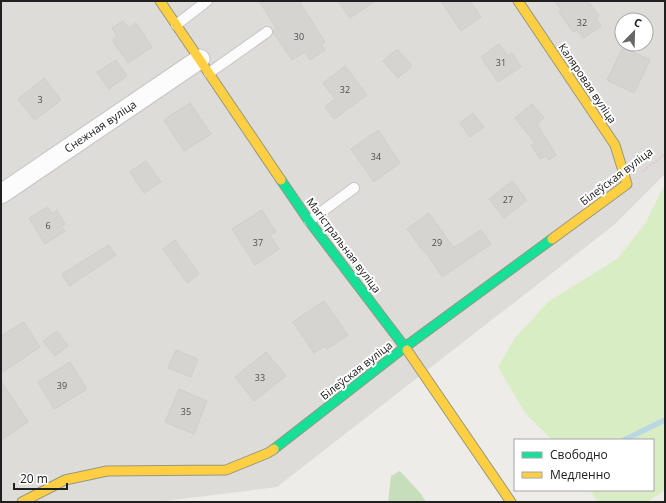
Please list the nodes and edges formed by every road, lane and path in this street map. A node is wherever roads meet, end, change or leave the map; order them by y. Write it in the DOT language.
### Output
graph roads {
  1 [pos="160,1"];
  2 [pos="207,1"];
  3 [pos="518,1"];
  4 [pos="176,25"];
  5 [pos="267,32"];
  6 [pos="204,66"];
  7 [pos="665,154"];
  8 [pos="627,184"];
  9 [pos="354,188"];
  10 [pos="1,194"];
  11 [pos="309,221"];
  12 [pos="406,347"];
  13 [pos="22,502"];
  14 [pos="511,502"];
  1 -- 4 [label="street, Магістральная вуліца"];
  2 -- 4 [label="lane"];
  3 -- 8 [label="street, Каляровая вуліца"];
  4 -- 6 [label="street, Магістральная вуліца"];
  5 -- 6 [label="lane"];
  6 -- 10 [label="street, Снежная вуліца"];
  6 -- 11 [label="street, Магістральная вуліца"];
  7 -- 8 [label="path, Білеўская вуліца"];
  8 -- 12 [label="street, Білеўская вуліца"];
  9 -- 11 [label="lane"];
  11 -- 12 [label="street, Магістральная вуліца"];
  12 -- 13 [label="street, Білеўская вуліца"];
  12 -- 14 [label="street, Магістральная вуліца"];
}
